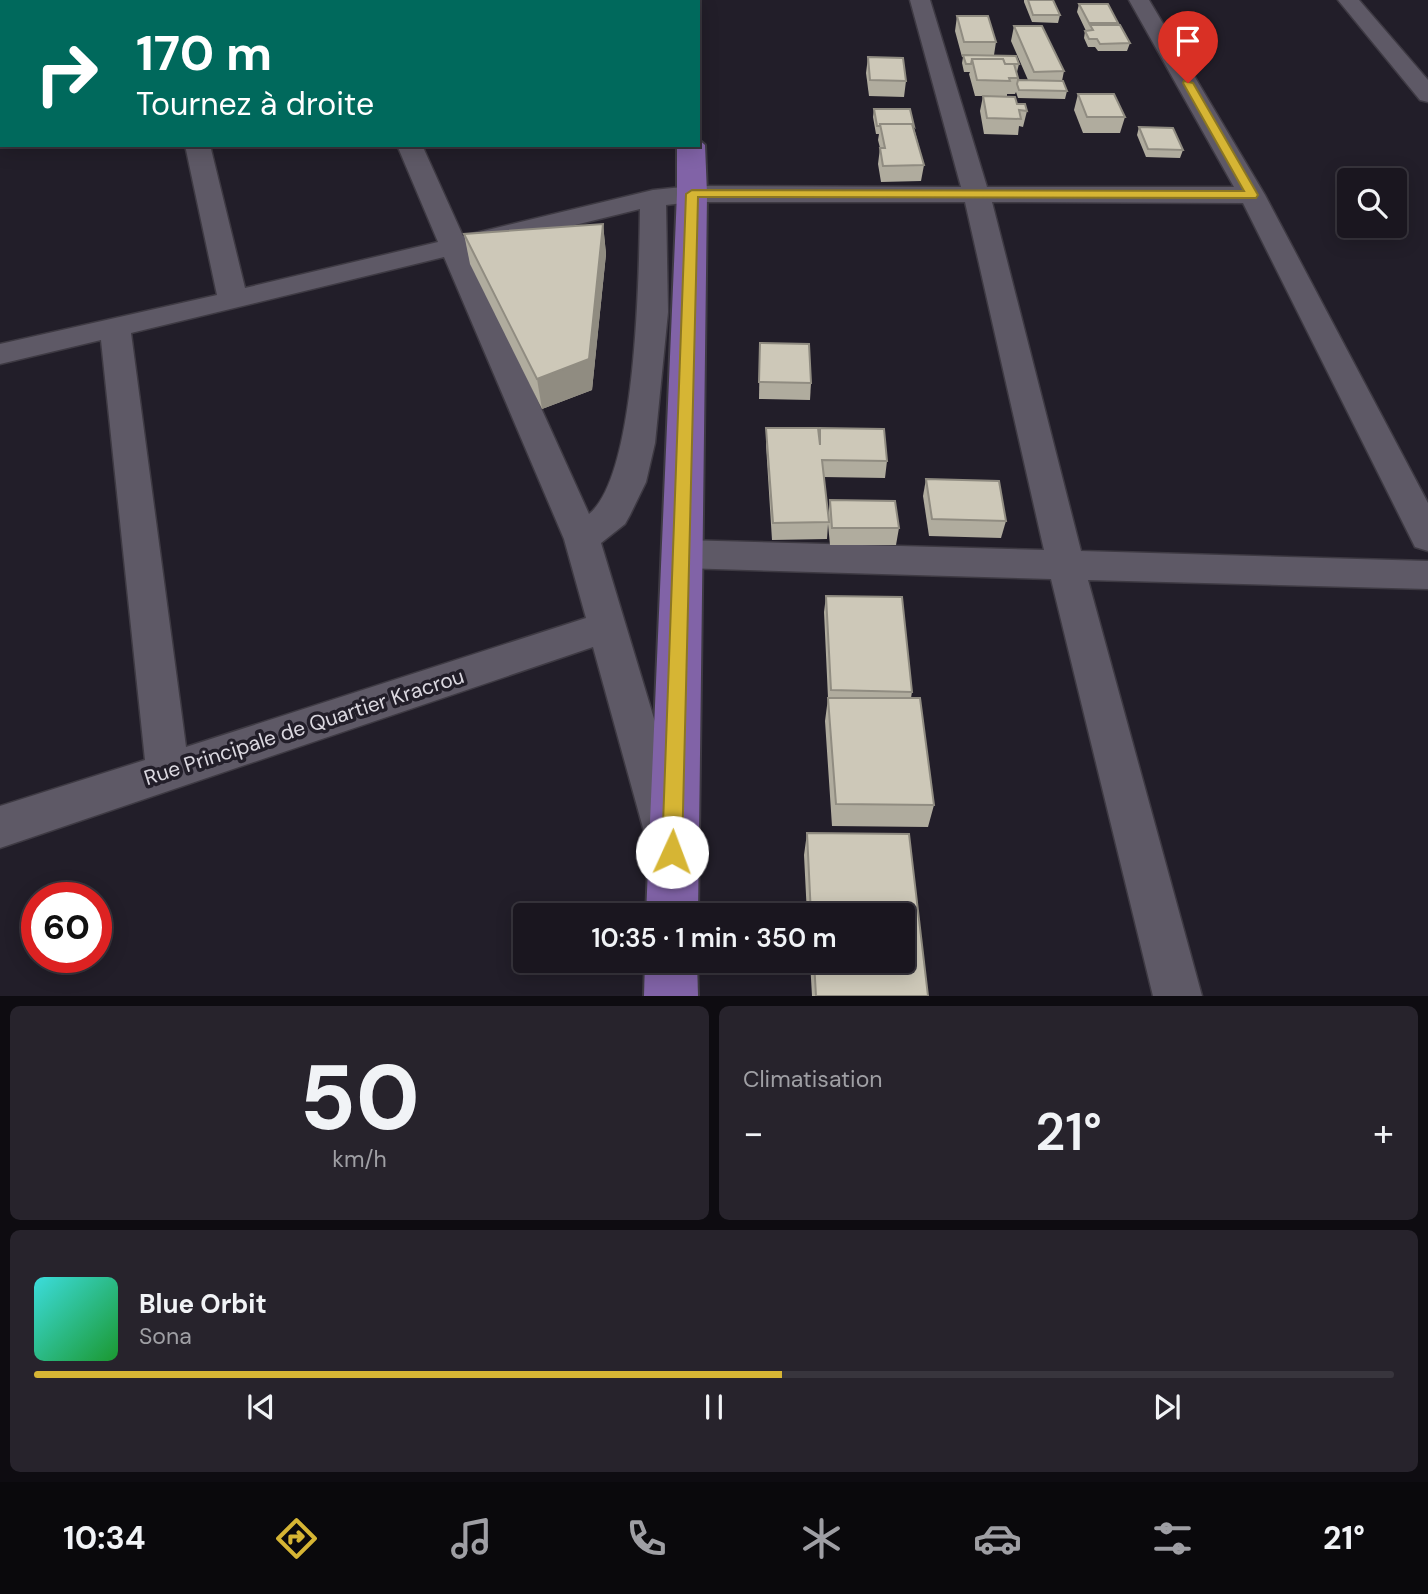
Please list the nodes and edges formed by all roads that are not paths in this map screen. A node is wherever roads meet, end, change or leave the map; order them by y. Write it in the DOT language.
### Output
graph roads {
  1 [pos="920,0"];
  2 [pos="1139,0"];
  3 [pos="1348,0"];
  4 [pos="1428,95"];
  5 [pos="197,147"];
  6 [pos="411,147"];
  7 [pos="691,147"];
  8 [pos="692,194"];
  9 [pos="1252,195"];
  10 [pos="977,196"];
  11 [pos="653,198"];
  12 [pos="454,246"];
  13 [pos="233,300"];
  14 [pos="0,328"];
  15 [pos="115,328"];
  16 [pos="0,354"];
  17 [pos="1428,537"];
  18 [pos="582,539"];
  19 [pos="682,554"];
  20 [pos="1066,566"];
  21 [pos="1428,575"];
  22 [pos="607,627"];
  23 [pos="168,771"];
  24 [pos="0,827"];
  25 [pos="672,852"];
  26 [pos="672,903"];
  27 [pos="671,973"];
  28 [pos="671,996"];
  29 [pos="1178,996"];
  1 -- 10 [label="street"];
  2 -- 9 [label="street"];
  3 -- 4 [label="street"];
  5 -- 13 [label="street"];
  6 -- 12 [label="street"];
  7 -- 8 [label="main road"];
  8 -- 10 [label="street"];
  8 -- 11 [label="street"];
  8 -- 19 [label="main road"];
  9 -- 10 [label="street"];
  9 -- 17 [label="street"];
  10 -- 20 [label="street"];
  11 -- 12 [label="street"];
  11 -- 18 [label="street"];
  12 -- 13 [label="street"];
  12 -- 18 [label="street"];
  13 -- 15 [label="street"];
  14 -- 16 [label="street"];
  15 -- 16 [label="street"];
  15 -- 23 [label="street"];
  18 -- 22 [label="street"];
  19 -- 20 [label="street"];
  19 -- 25 [label="main road"];
  20 -- 21 [label="street"];
  20 -- 29 [label="street"];
  22 -- 23 [label="street, Rue Principale de Quartier Kracrou"];
  22 -- 25 [label="street"];
  23 -- 24 [label="street, Rue Principale de Quartier Kracrou"];
  25 -- 26 [label="main road"];
  27 -- 28 [label="main road"];
}
